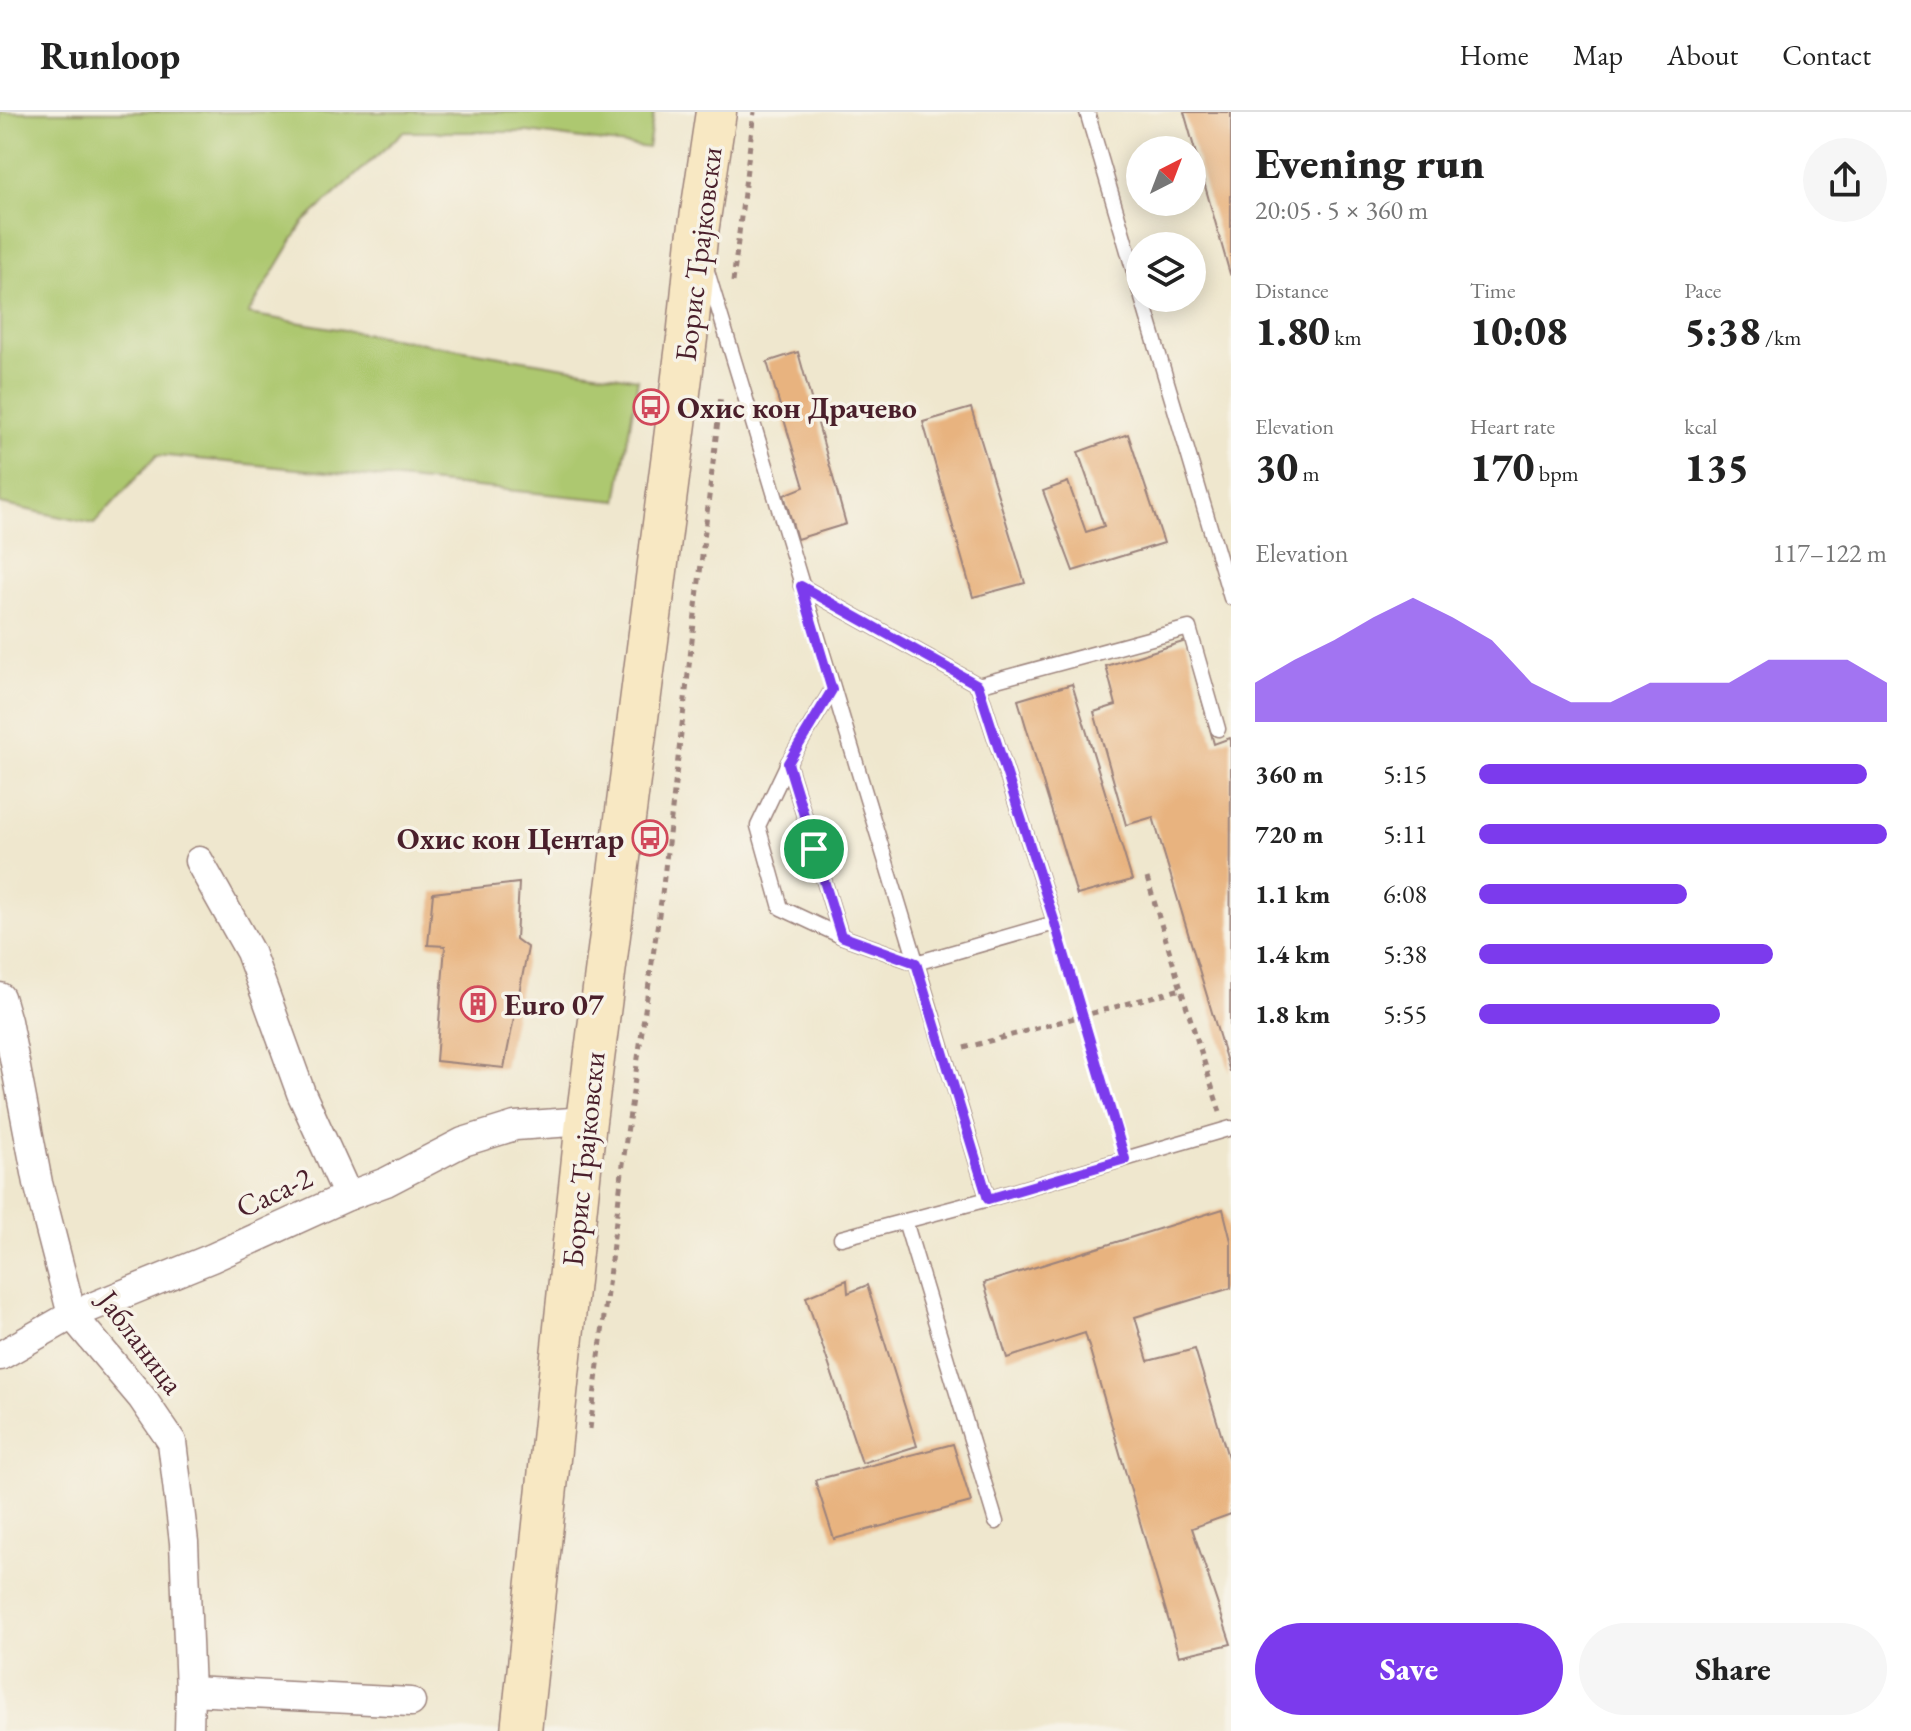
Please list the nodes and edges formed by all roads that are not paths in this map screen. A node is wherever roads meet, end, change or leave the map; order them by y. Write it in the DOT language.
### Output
graph roads {
  1 [pos="716,112"];
  2 [pos="1087,112"];
  3 [pos="697,239"];
  4 [pos="1126,244"];
  5 [pos="1146,312"];
  6 [pos="801,586"];
  7 [pos="1231,598"];
  8 [pos="978,685"];
  9 [pos="832,690"];
  10 [pos="1218,729"];
  11 [pos="788,763"];
  12 [pos="199,861"];
  13 [pos="841,936"];
  14 [pos="916,963"];
  15 [pos="0,997"];
  16 [pos="586,1121"];
  17 [pos="1228,1128"];
  18 [pos="348,1196"];
  19 [pos="988,1199"];
  20 [pos="905,1221"];
  21 [pos="841,1238"];
  22 [pos="72,1315"];
  23 [pos="0,1356"];
  24 [pos="996,1522"];
  25 [pos="190,1691"];
  26 [pos="411,1702"];
  27 [pos="189,1731"];
  28 [pos="521,1731"];
  1 -- 3 [label="main road, Борис Трајковски"];
  2 -- 4 [label="lane"];
  3 -- 6 [label="lane"];
  3 -- 16 [label="main road, Борис Трајковски"];
  5 -- 7 [label="lane"];
  6 -- 8 [label="lane"];
  6 -- 9 [label="lane"];
  8 -- 10 [label="lane"];
  8 -- 14 [label="lane"];
  9 -- 11 [label="lane"];
  9 -- 14 [label="lane"];
  11 -- 13 [label="lane"];
  11 -- 13 [label="lane"];
  12 -- 18 [label="street"];
  13 -- 14 [label="lane"];
  14 -- 19 [label="lane"];
  15 -- 22 [label="street, Јабланица"];
  16 -- 18 [label="street, Саса-2"];
  16 -- 28 [label="main road, Борис Трајковски"];
  17 -- 19 [label="lane"];
  18 -- 22 [label="street, Саса-2"];
  19 -- 20 [label="lane"];
  20 -- 21 [label="lane"];
  20 -- 24 [label="lane"];
  22 -- 23 [label="street, Саса-2"];
  22 -- 25 [label="street, Јабланица"];
  25 -- 26 [label="street"];
  25 -- 27 [label="street, Јабланица"];
}
